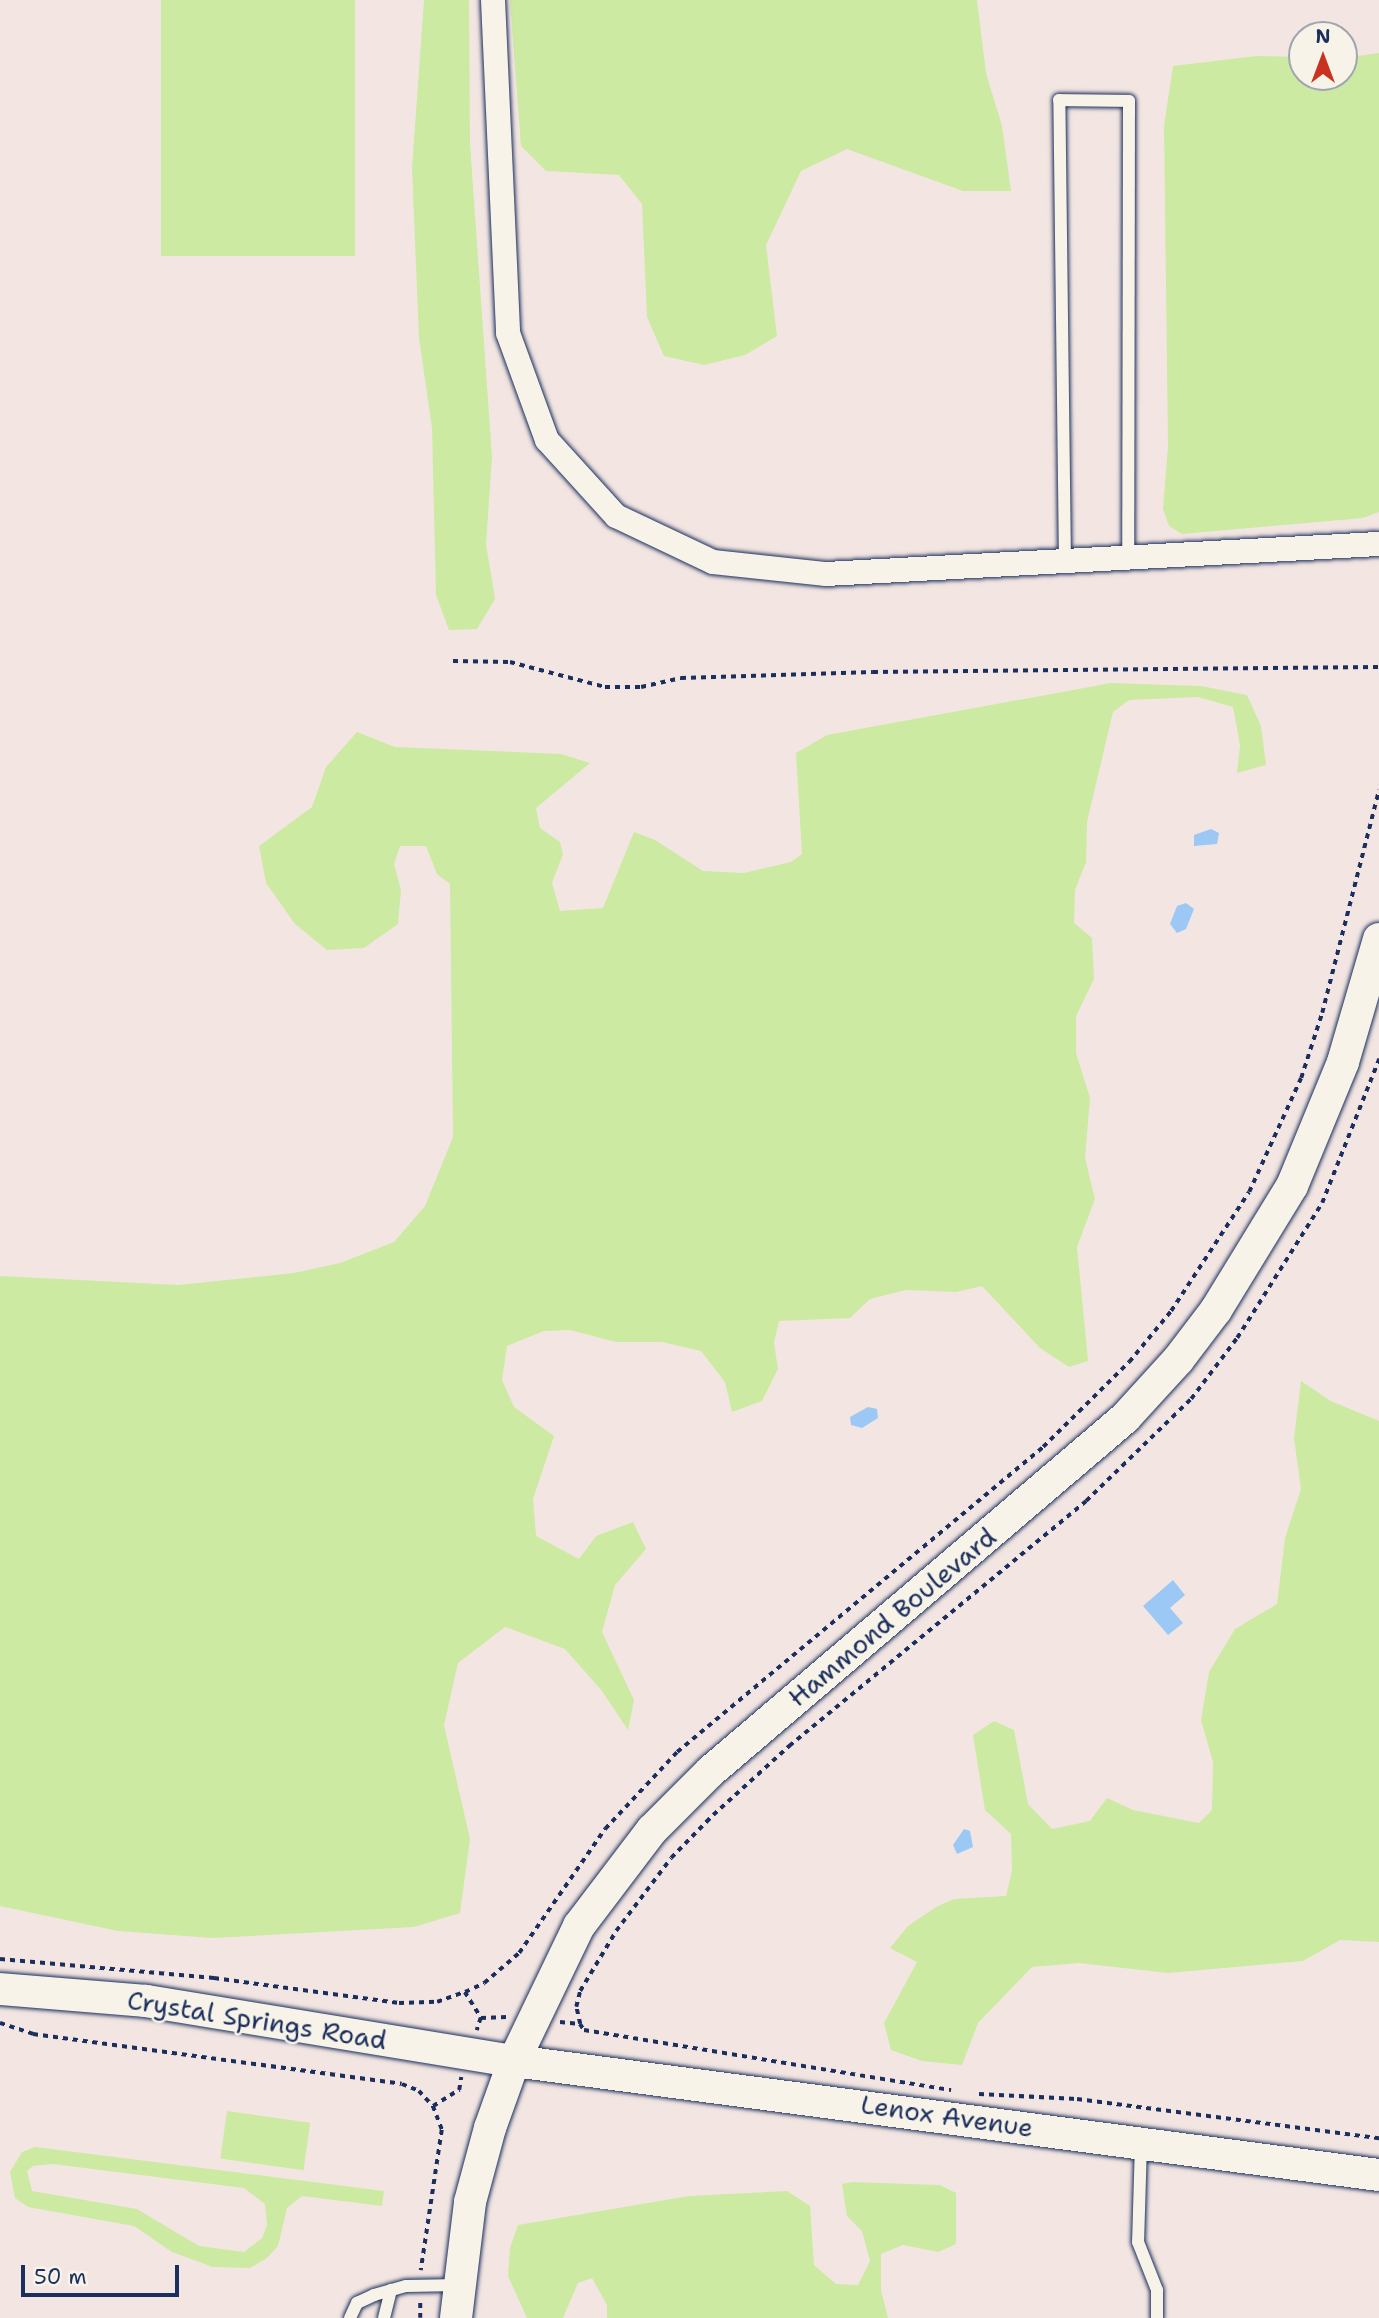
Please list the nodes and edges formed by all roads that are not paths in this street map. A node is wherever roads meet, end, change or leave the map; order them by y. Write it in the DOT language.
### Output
graph roads {
  1 [pos="493,0"];
  2 [pos="1379,544"];
  3 [pos="1128,560"];
  4 [pos="1065,563"];
  5 [pos="1379,939"];
  6 [pos="0,1989"];
  7 [pos="514,2061"];
  8 [pos="1141,2143"];
  9 [pos="1379,2175"];
  10 [pos="460,2285"];
  11 [pos="391,2290"];
  12 [pos="350,2318"];
  13 [pos="384,2318"];
  14 [pos="456,2318"];
  15 [pos="1157,2318"];
  1 -- 4 [label="street"];
  2 -- 3 [label="street"];
  3 -- 4 [label="street"];
  3 -- 4 [label="lane"];
  5 -- 7 [label="street, Hammond Boulevard"];
  6 -- 7 [label="street, Crystal Springs Road"];
  7 -- 8 [label="street, Lenox Avenue"];
  7 -- 10 [label="street, Hammond Boulevard"];
  8 -- 9 [label="street, Lenox Avenue"];
  8 -- 15 [label="lane"];
  10 -- 11 [label="lane"];
  10 -- 14 [label="street, Hammond Boulevard"];
  11 -- 12 [label="lane"];
  11 -- 13 [label="lane"];
}
